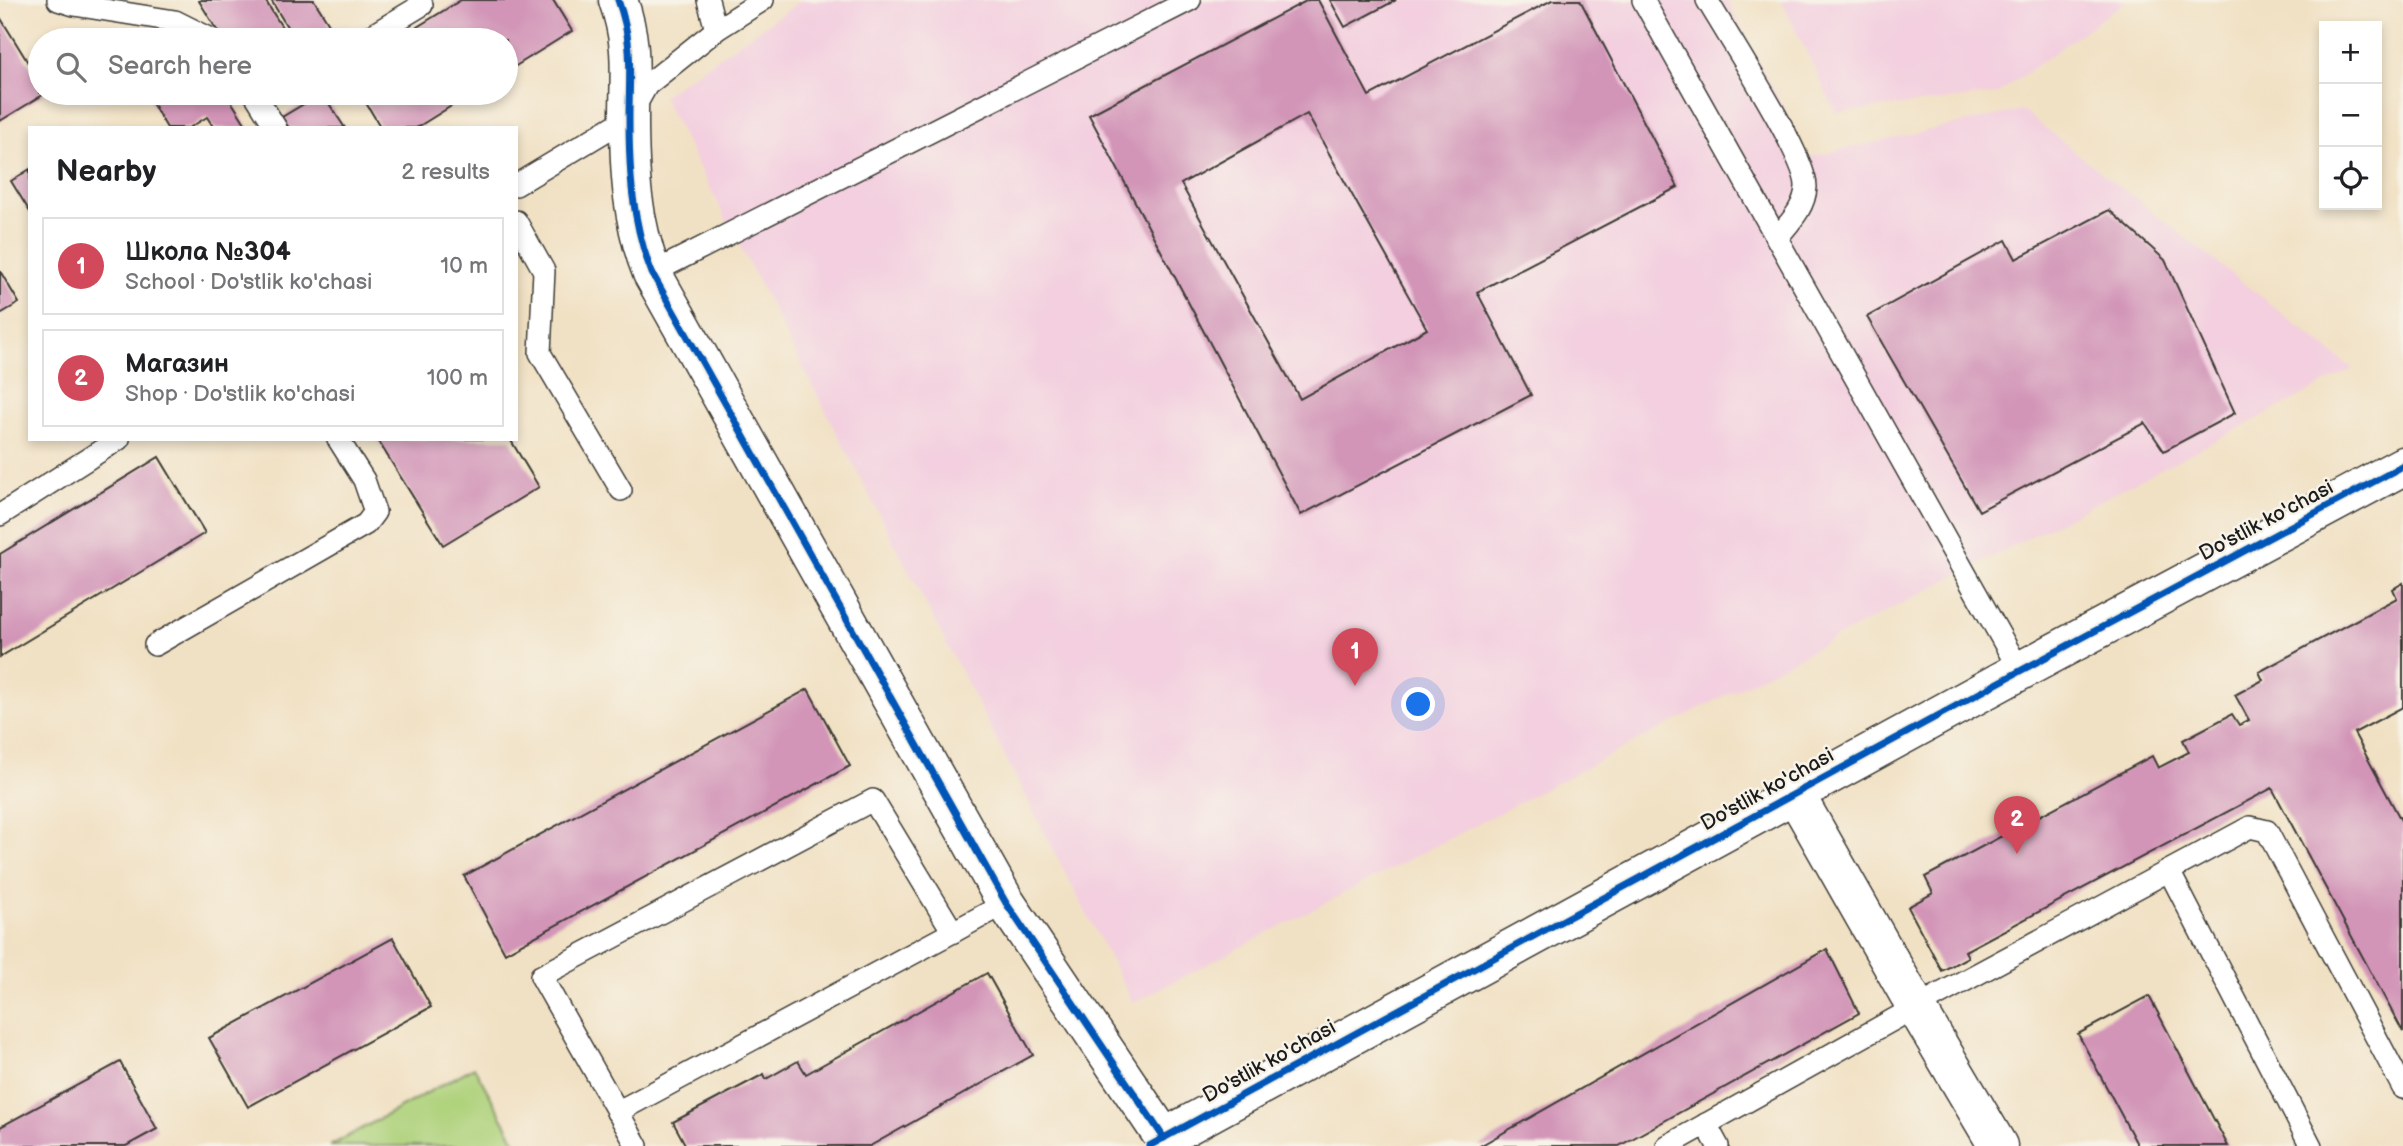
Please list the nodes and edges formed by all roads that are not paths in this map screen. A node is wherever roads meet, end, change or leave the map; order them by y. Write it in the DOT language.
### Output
graph roads {
  1 [pos="58,0"];
  2 [pos="419,0"];
  3 [pos="618,0"];
  4 [pos="708,0"];
  5 [pos="763,0"];
  6 [pos="1190,0"];
  7 [pos="1643,0"];
  8 [pos="1707,0"];
  9 [pos="189,28"];
  10 [pos="384,28"];
  11 [pos="716,30"];
  12 [pos="262,105"];
  13 [pos="629,117"];
  14 [pos="275,126"];
  15 [pos="518,184"];
  16 [pos="518,225"];
  17 [pos="1777,238"];
  18 [pos="652,273"];
  19 [pos="116,441"];
  20 [pos="339,441"];
  21 [pos="2403,466"];
  22 [pos="621,490"];
  23 [pos="0,515"];
  24 [pos="155,645"];
  25 [pos="2020,671"];
  26 [pos="1795,794"];
  27 [pos="2169,871"];
  28 [pos="1006,903"];
  29 [pos="953,932"];
  30 [pos="1916,1007"];
  31 [pos="2403,1088"];
  32 [pos="617,1112"];
  33 [pos="1706,1124"];
  34 [pos="1157,1142"];
  35 [pos="637,1146"];
  36 [pos="1667,1146"];
  37 [pos="1718,1146"];
  38 [pos="1998,1146"];
  39 [pos="2311,1146"];
  1 -- 9 [label="lane"];
  2 -- 10 [label="lane"];
  3 -- 13 [label="street"];
  4 -- 11 [label="lane"];
  5 -- 11 [label="lane"];
  6 -- 18 [label="lane"];
  7 -- 17 [label="lane"];
  8 -- 17 [label="lane"];
  11 -- 13 [label="lane"];
  12 -- 14 [label="lane"];
  13 -- 15 [label="lane"];
  13 -- 18 [label="street"];
  16 -- 22 [label="lane"];
  17 -- 25 [label="lane"];
  18 -- 28 [label="street"];
  19 -- 23 [label="lane"];
  20 -- 24 [label="lane"];
  21 -- 25 [label="street, Do'stlik ko'chasi"];
  25 -- 26 [label="street, Do'stlik ko'chasi"];
  26 -- 30 [label="street"];
  26 -- 34 [label="street, Do'stlik ko'chasi"];
  27 -- 30 [label="lane"];
  27 -- 31 [label="lane"];
  27 -- 39 [label="lane"];
  28 -- 29 [label="lane"];
  28 -- 34 [label="street"];
  29 -- 32 [label="lane"];
  29 -- 32 [label="lane"];
  30 -- 33 [label="lane"];
  30 -- 38 [label="street"];
  32 -- 35 [label="lane"];
  33 -- 36 [label="lane"];
  33 -- 37 [label="lane"];
}
